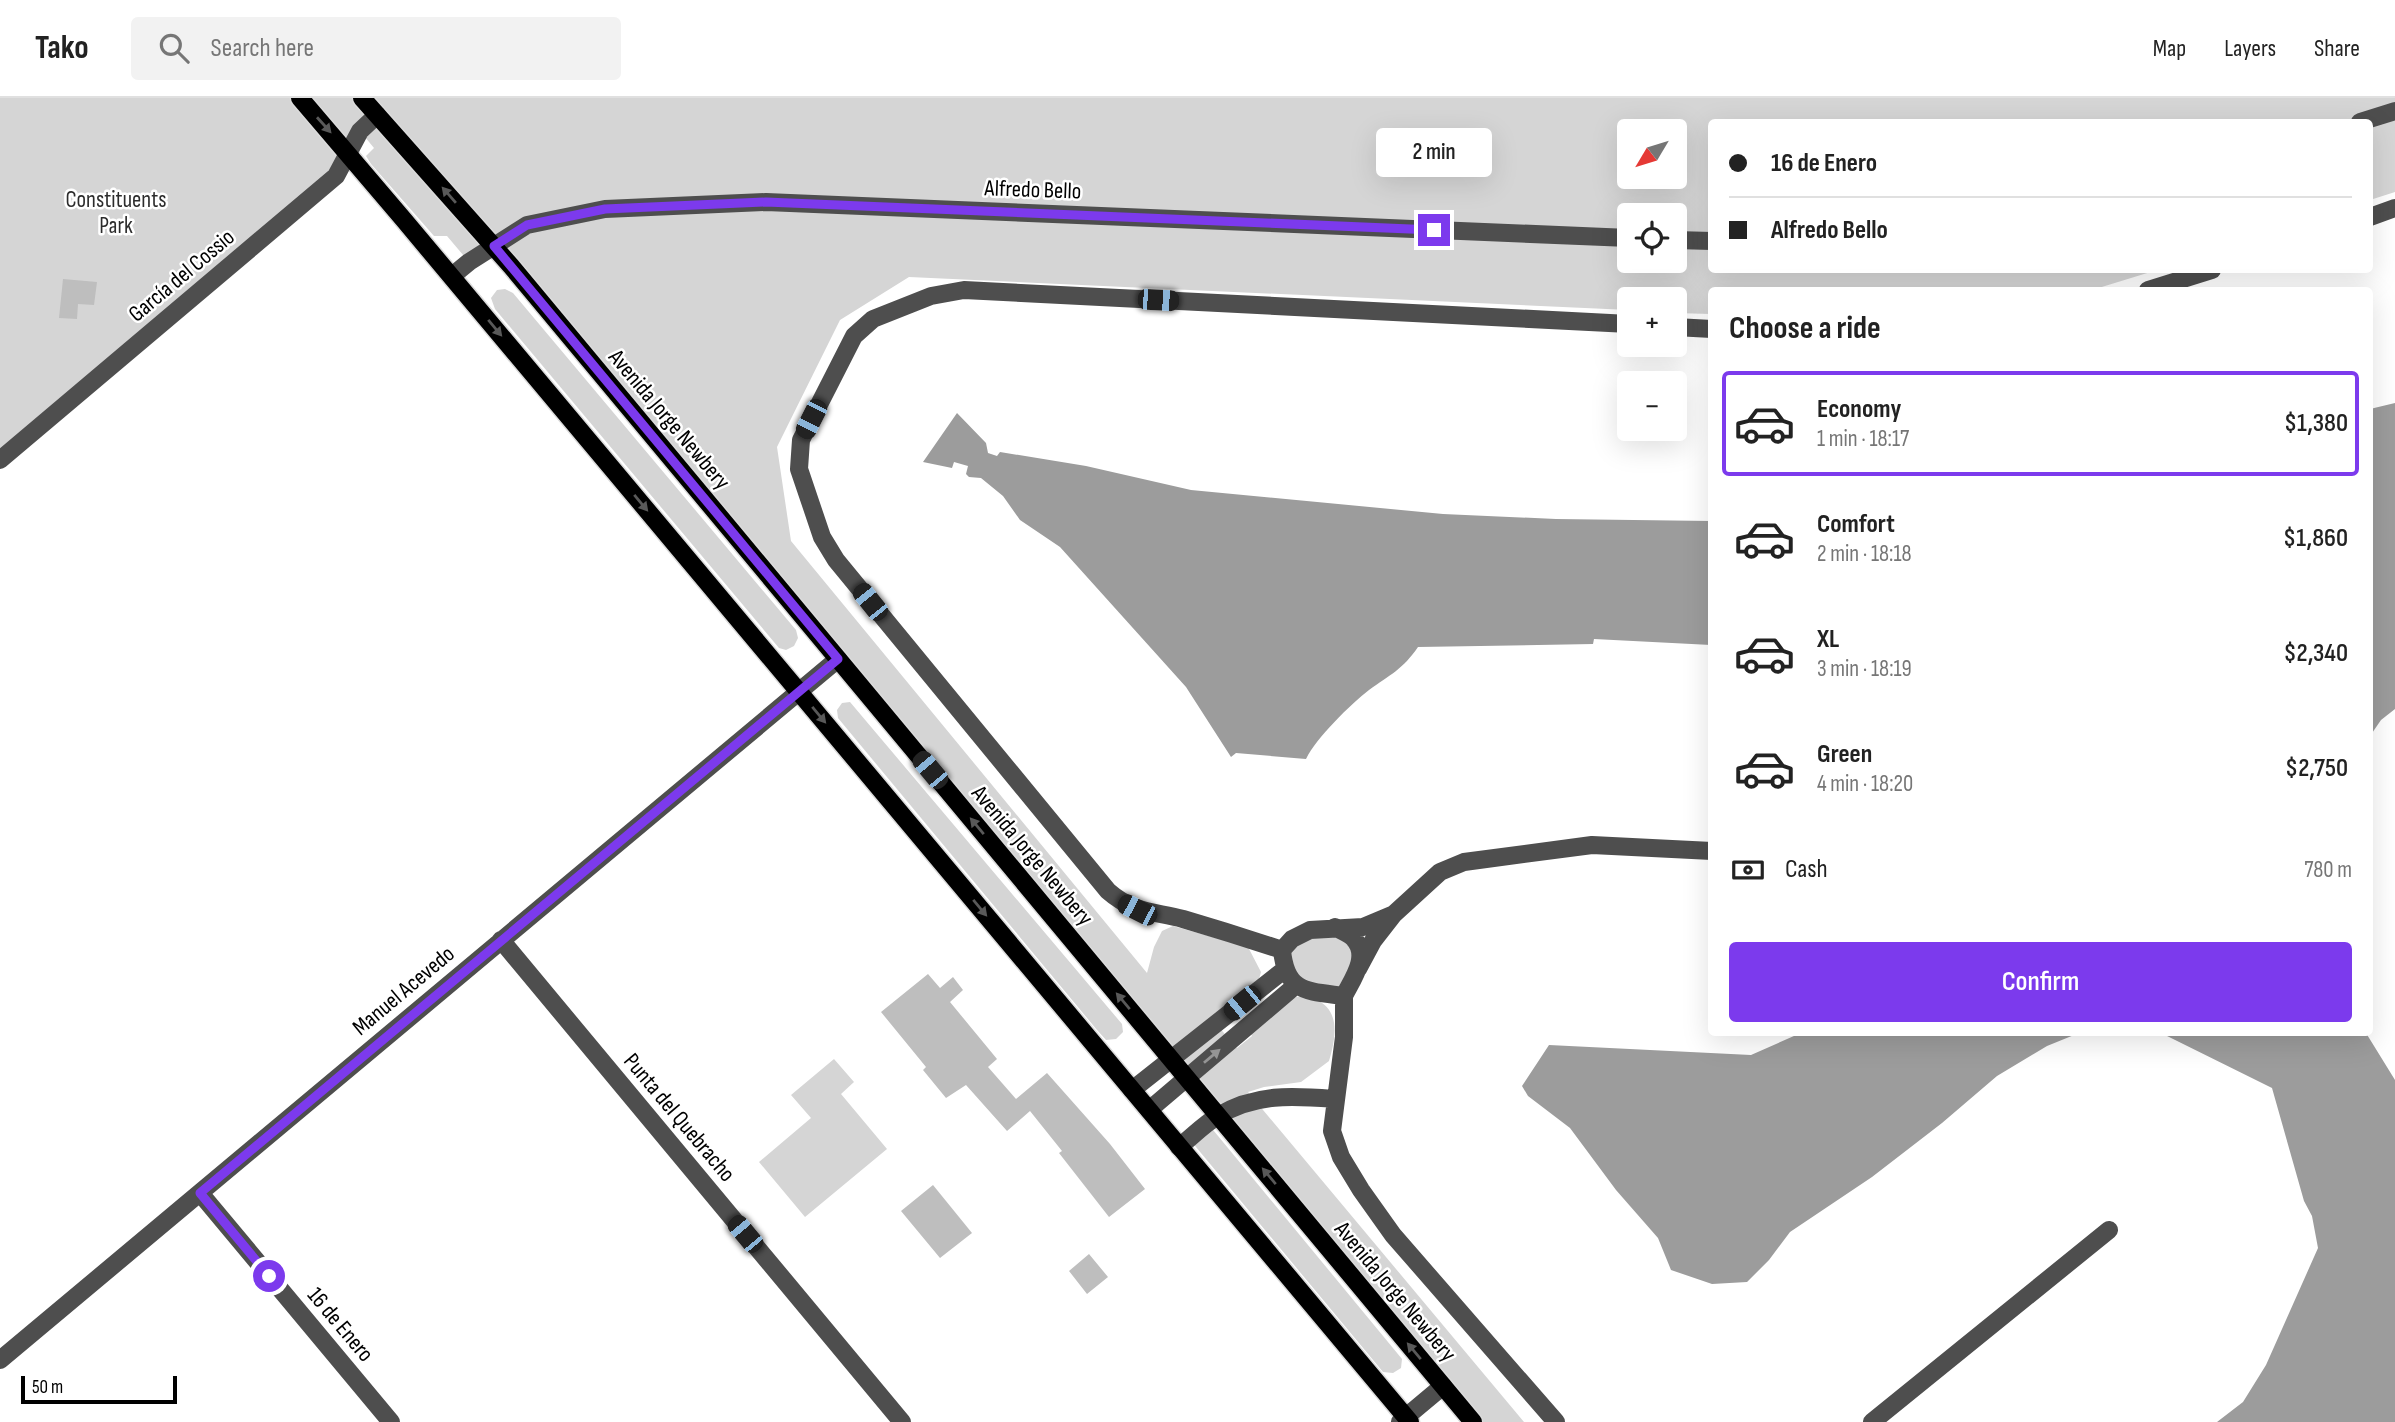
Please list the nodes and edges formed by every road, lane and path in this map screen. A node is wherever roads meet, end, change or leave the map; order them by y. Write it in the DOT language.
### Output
graph roads {
  1 [pos="300,98"];
  2 [pos="362,98"];
  3 [pos="2395,111"];
  4 [pos="377,115"];
  5 [pos="2370,119"];
  6 [pos="348,153"];
  7 [pos="2395,208"];
  8 [pos="2373,216"];
  9 [pos="1617,237"];
  10 [pos="1687,240"];
  11 [pos="1708,241"];
  12 [pos="494,246"];
  13 [pos="2202,273"];
  14 [pos="452,276"];
  15 [pos="2157,287"];
  16 [pos="1617,323"];
  17 [pos="1687,328"];
  18 [pos="1708,329"];
  19 [pos="0,460"];
  20 [pos="838,659"];
  21 [pos="799,691"];
  22 [pos="1708,851"];
  23 [pos="1394,914"];
  24 [pos="1335,927"];
  25 [pos="501,940"];
  26 [pos="1282,950"];
  27 [pos="1358,969"];
  28 [pos="1284,970"];
  29 [pos="1295,986"];
  30 [pos="1344,996"];
  31 [pos="1171,1059"];
  32 [pos="1186,1078"];
  33 [pos="1132,1090"];
  34 [pos="1335,1099"];
  35 [pos="1149,1110"];
  36 [pos="1218,1116"];
  37 [pos="1179,1146"];
  38 [pos="200,1193"];
  39 [pos="2109,1230"];
  40 [pos="0,1360"];
  41 [pos="1443,1385"];
  42 [pos="1405,1420"];
  43 [pos="391,1422"];
  44 [pos="902,1422"];
  45 [pos="1474,1422"];
  46 [pos="1556,1422"];
  47 [pos="1872,1422"];
  1 -- 6 [label="main road, one-way"];
  2 -- 4 [label="main road, Avenida Jorge Newbery"];
  3 -- 5 [label="street"];
  4 -- 6 [label="street, García del Cossio"];
  12 -- 4 [label="main road, Avenida Jorge Newbery, one-way"];
  6 -- 14 [label="main road"];
  6 -- 19 [label="street, García del Cossio"];
  7 -- 8 [label="street"];
  9 -- 12 [label="street, Alfredo Bello"];
  10 -- 11 [label="street"];
  12 -- 14 [label="street, Alfredo Bello"];
  12 -- 20 [label="main road, Avenida Jorge Newbery"];
  13 -- 15 [label="street"];
  14 -- 21 [label="main road, one-way"];
  16 -- 26 [label="street"];
  17 -- 18 [label="street"];
  20 -- 21 [label="street, Manuel Acevedo"];
  31 -- 20 [label="main road, Avenida Jorge Newbery, one-way"];
  21 -- 25 [label="street, Manuel Acevedo"];
  21 -- 33 [label="main road, one-way"];
  22 -- 23 [label="street"];
  23 -- 24 [label="street"];
  23 -- 27 [label="street"];
  24 -- 26 [label="street"];
  24 -- 27 [label="street"];
  25 -- 38 [label="street, Manuel Acevedo"];
  25 -- 44 [label="street, Punta del Quebracho"];
  26 -- 28 [label="street"];
  27 -- 30 [label="street"];
  28 -- 29 [label="street"];
  28 -- 31 [label="street"];
  29 -- 30 [label="street"];
  32 -- 29 [label="street, one-way"];
  30 -- 34 [label="street"];
  31 -- 32 [label="main road, Avenida Jorge Newbery"];
  31 -- 33 [label="street"];
  32 -- 35 [label="street"];
  32 -- 36 [label="main road, Avenida Jorge Newbery"];
  33 -- 35 [label="main road"];
  34 -- 36 [label="street"];
  34 -- 46 [label="street"];
  35 -- 37 [label="main road"];
  36 -- 37 [label="street"];
  41 -- 36 [label="main road, Avenida Jorge Newbery, one-way"];
  37 -- 42 [label="main road"];
  38 -- 40 [label="street, Manuel Acevedo"];
  38 -- 43 [label="street, 16 de Enero"];
  39 -- 47 [label="street"];
  41 -- 42 [label="street"];
  41 -- 45 [label="main road, Avenida Jorge Newbery"];
}
